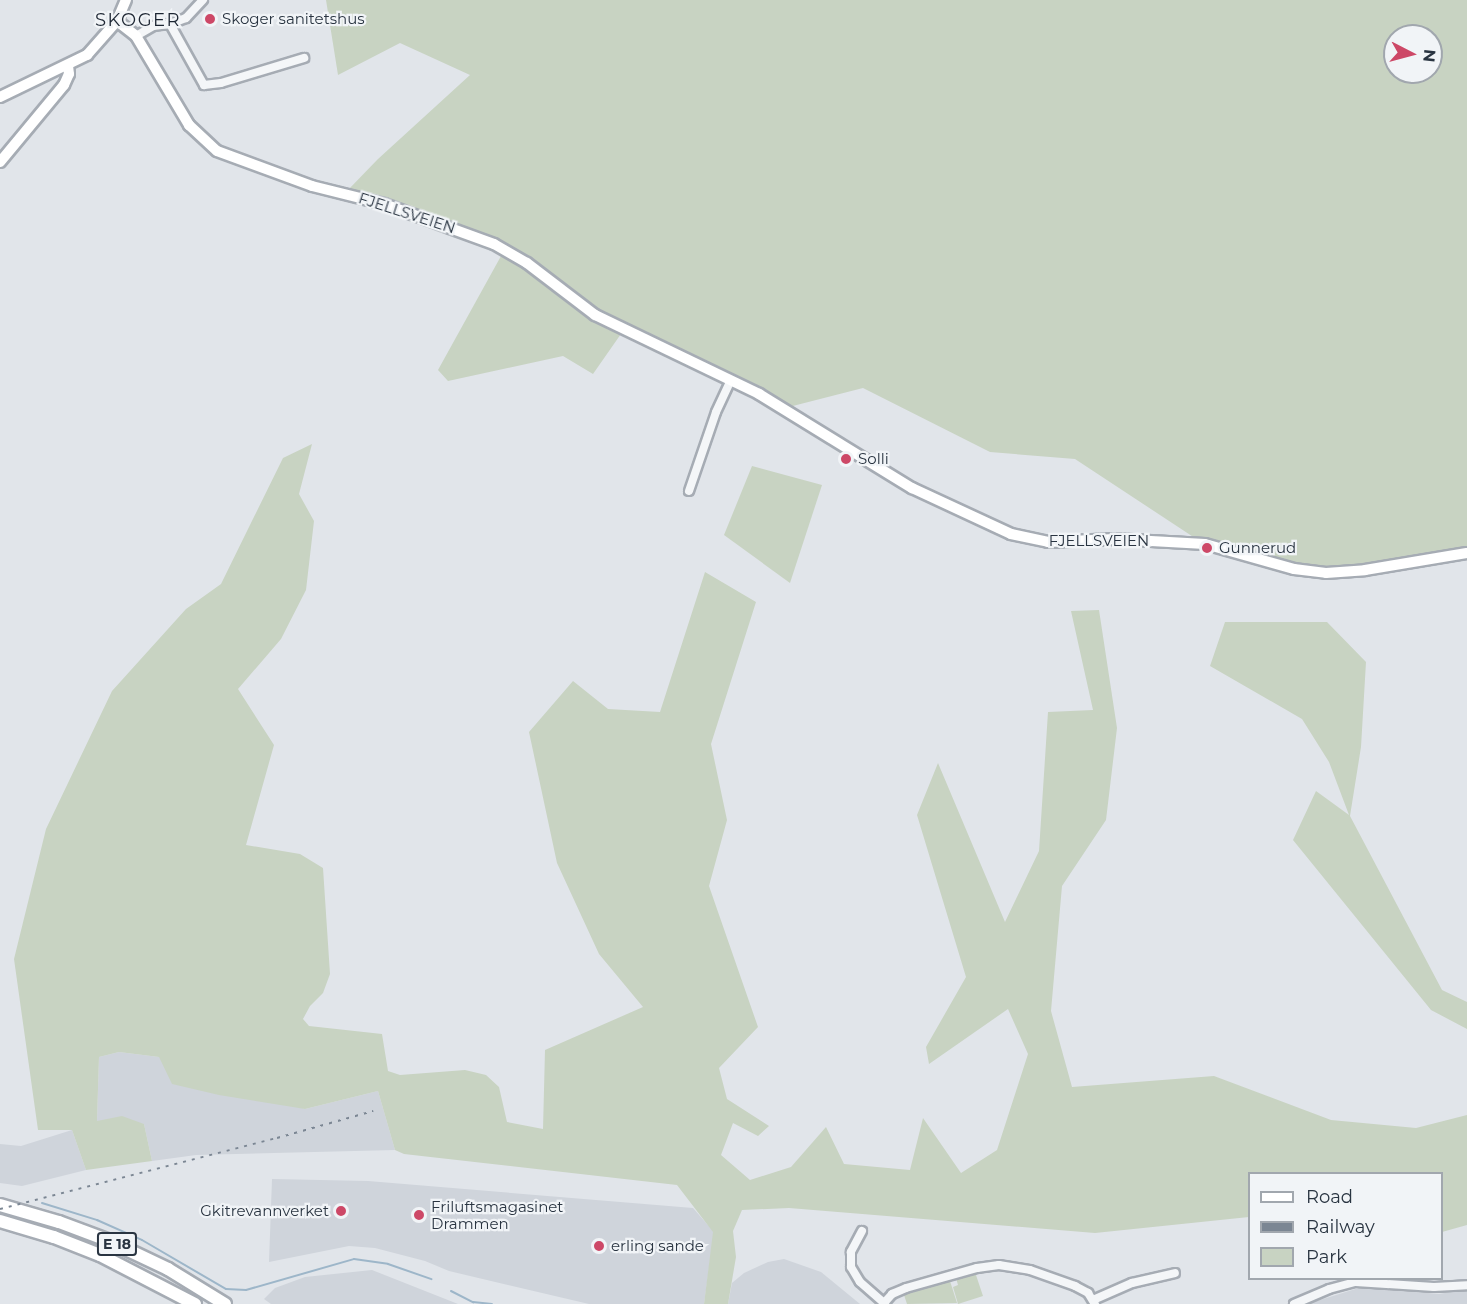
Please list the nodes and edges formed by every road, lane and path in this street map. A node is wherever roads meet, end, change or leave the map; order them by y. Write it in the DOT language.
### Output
graph roads {
  1 [pos="126,0"];
  2 [pos="203,0"];
  3 [pos="117,21"];
  4 [pos="170,24"];
  5 [pos="136,36"];
  6 [pos="304,58"];
  7 [pos="68,66"];
  8 [pos="0,97"];
  9 [pos="0,162"];
  10 [pos="731,380"];
  11 [pos="689,491"];
  12 [pos="1467,553"];
  13 [pos="0,1205"];
  14 [pos="0,1221"];
  15 [pos="862,1231"];
  16 [pos="1175,1273"];
  17 [pos="1467,1285"];
  18 [pos="1094,1302"];
  19 [pos="884,1303"];
  20 [pos="195,1304"];
  21 [pos="225,1304"];
  22 [pos="1294,1304"];
  1 -- 3 [label="main road"];
  2 -- 4 [label="street"];
  3 -- 5 [label="main road, FJELLSVEIEN"];
  3 -- 7 [label="main road"];
  4 -- 5 [label="street"];
  4 -- 6 [label="street"];
  5 -- 10 [label="main road, FJELLSVEIEN"];
  7 -- 8 [label="main road"];
  7 -- 9 [label="main road"];
  10 -- 11 [label="street"];
  10 -- 12 [label="main road, FJELLSVEIEN"];
  13 -- 21 [label="highway, E 18"];
  14 -- 20 [label="highway, E 18"];
  15 -- 19 [label="street"];
  16 -- 18 [label="street"];
  17 -- 22 [label="street"];
  18 -- 19 [label="street"];
}
